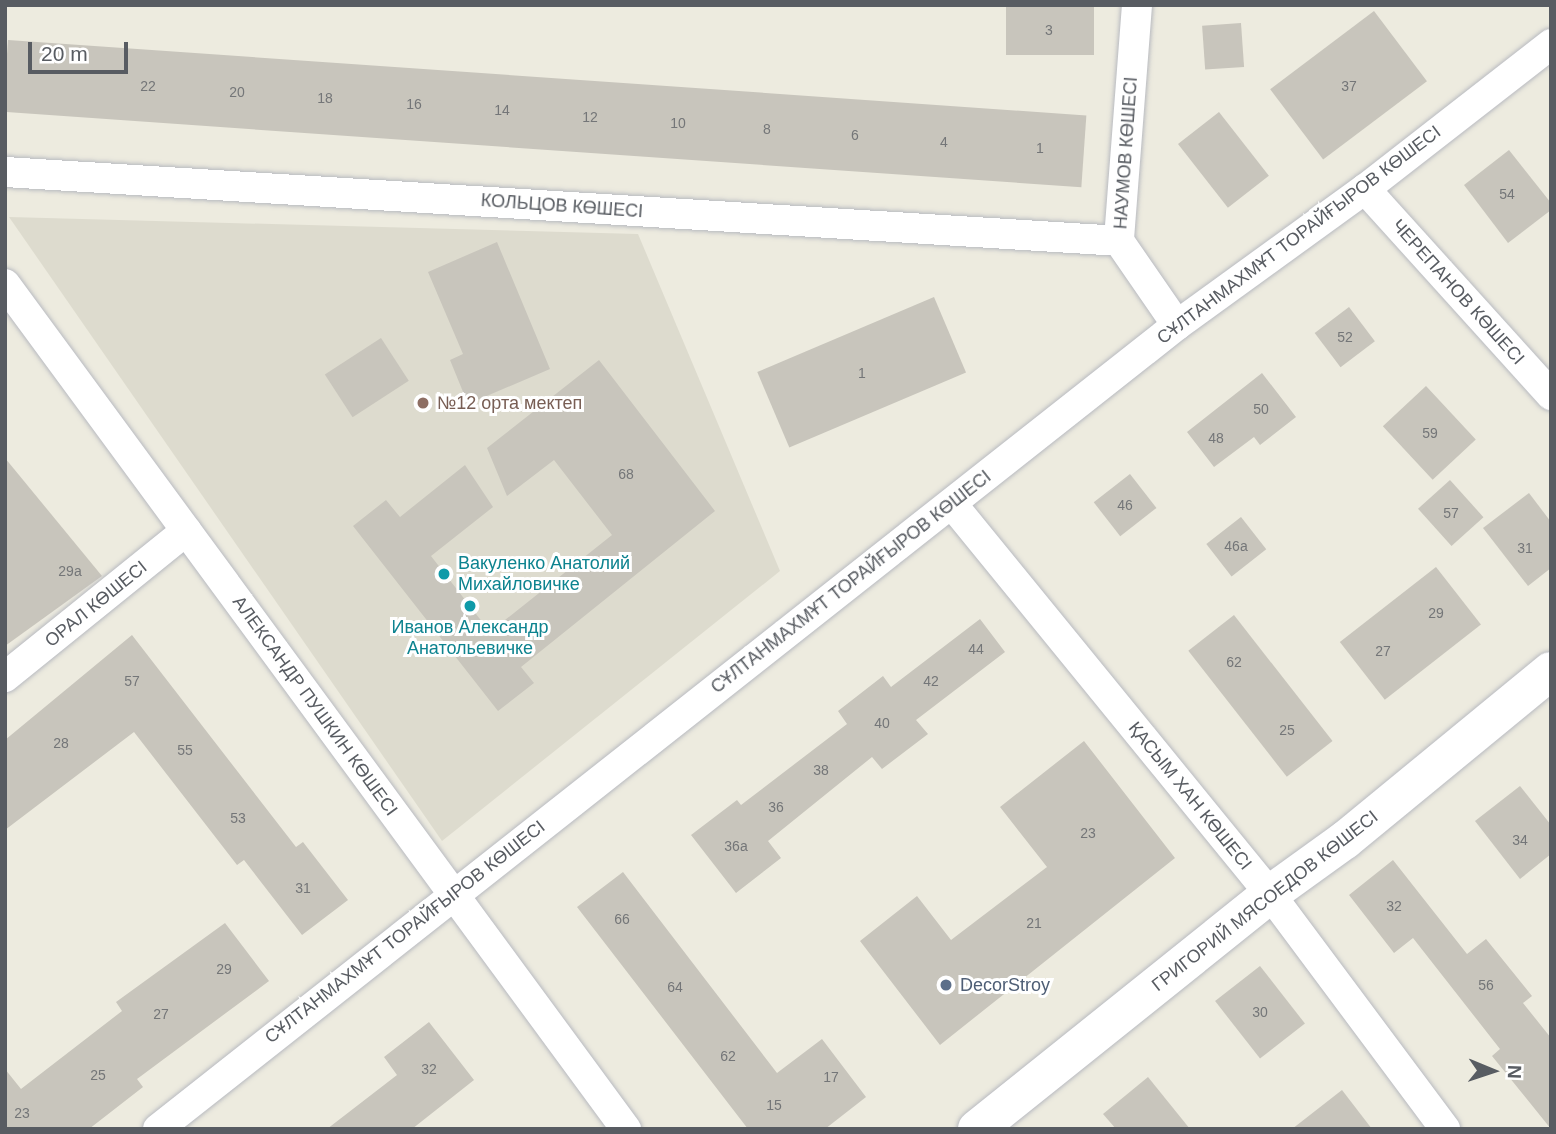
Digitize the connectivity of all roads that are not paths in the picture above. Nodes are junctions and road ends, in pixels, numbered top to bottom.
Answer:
1 (1137, 5) edge
2 (1551, 44) edge
3 (5, 172) edge
4 (1365, 189) junction
5 (1119, 241) junction
6 (5, 284) edge
7 (1177, 325) junction
8 (1551, 395) edge
9 (952, 503) junction
10 (186, 531) junction
11 (1551, 671) edge
12 (5, 677) edge
13 (453, 893) junction
14 (1270, 894) junction
15 (158, 1129) edge
16 (626, 1129) edge
17 (977, 1129) edge
18 (1445, 1129) edge

1 - 5 street, НАУМОВ КӨШЕСІ
2 - 4 street, СҰЛТАНМАХМҰТ ТОРАЙҒЫРОВ КӨШЕСІ
3 - 5 street, КОЛЬЦОВ КӨШЕСІ
4 - 7 street, СҰЛТАНМАХМҰТ ТОРАЙҒЫРОВ КӨШЕСІ
4 - 8 street, ЧЕРЕПАНОВ КӨШЕСІ
5 - 7 street, НАУМОВ КӨШЕСІ
6 - 10 street, АЛЕКСАНДР ПУШКИН КӨШЕСІ
7 - 9 street, СҰЛТАНМАХМҰТ ТОРАЙҒЫРОВ КӨШЕСІ
9 - 13 street, СҰЛТАНМАХМҰТ ТОРАЙҒЫРОВ КӨШЕСІ
9 - 14 street, ҚАСЫМ ХАН КӨШЕСІ
10 - 12 street, ОРАЛ КӨШЕСІ
10 - 13 street, АЛЕКСАНДР ПУШКИН КӨШЕСІ
11 - 14 main road, ГРИГОРИЙ МЯСОЕДОВ КӨШЕСІ
13 - 15 street, СҰЛТАНМАХМҰТ ТОРАЙҒЫРОВ КӨШЕСІ
13 - 16 street, АЛЕКСАНДР ПУШКИН КӨШЕСІ
14 - 17 main road, ГРИГОРИЙ МЯСОЕДОВ КӨШЕСІ
14 - 18 street, ҚАСЫМ ХАН КӨШЕСІ

